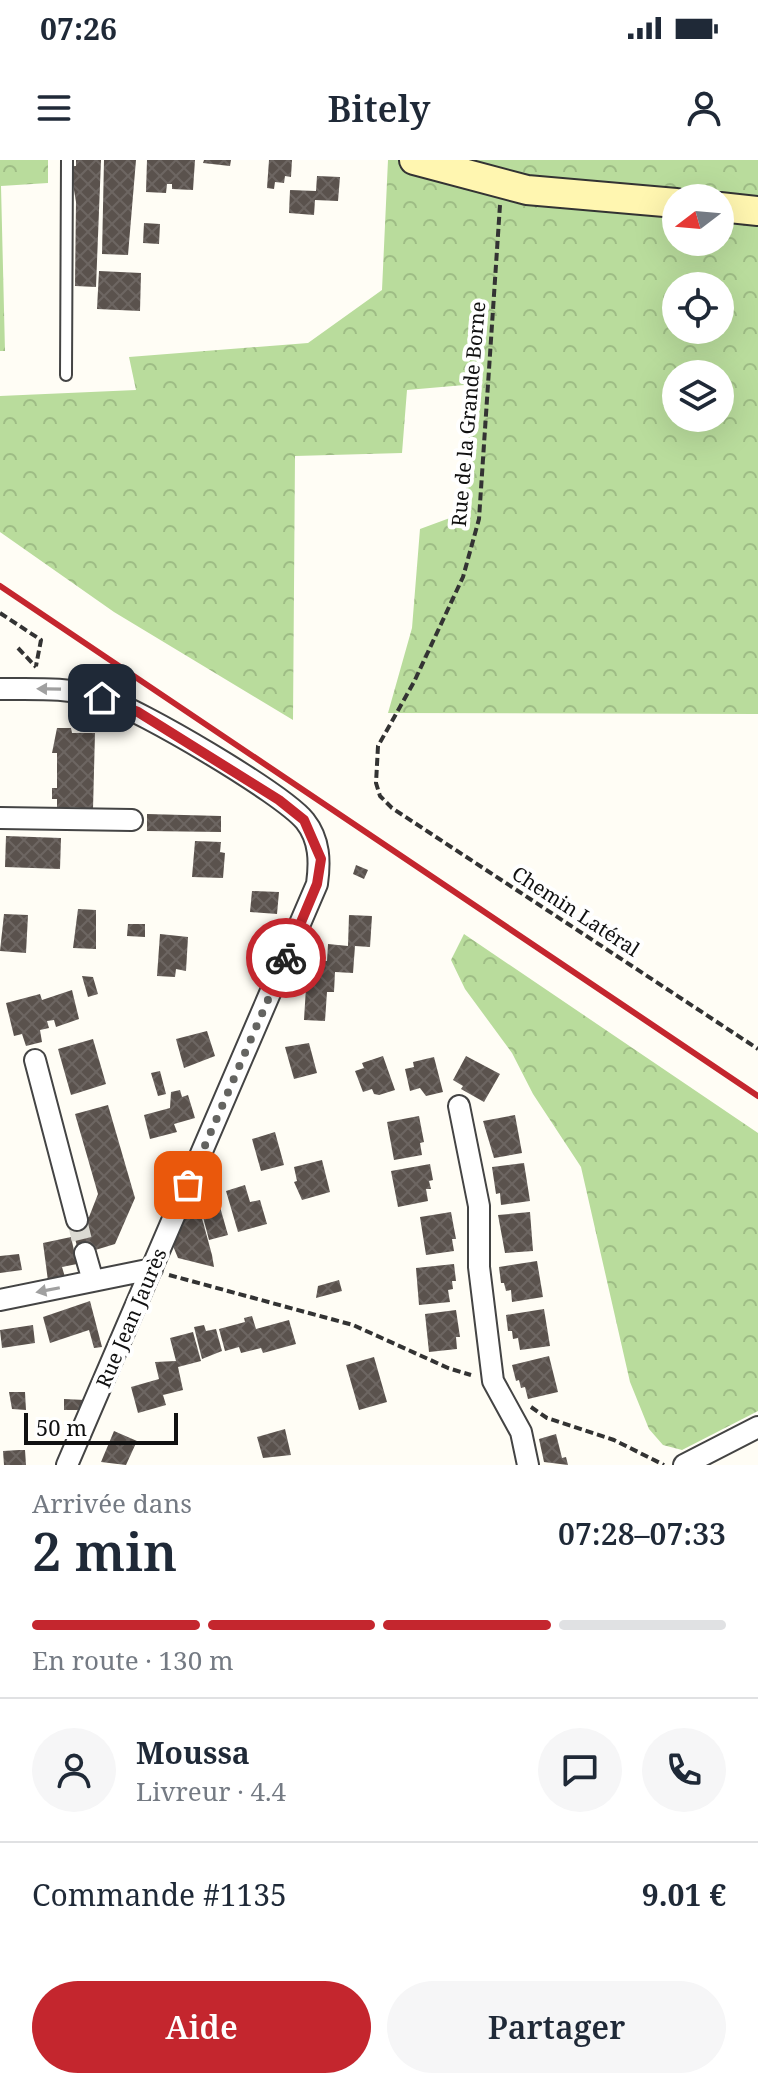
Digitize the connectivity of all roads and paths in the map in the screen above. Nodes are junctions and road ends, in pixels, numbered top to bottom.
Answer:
1 (67, 160) edge
2 (414, 160) edge
3 (662, 202) edge
4 (500, 203) dead end
5 (734, 208) edge
6 (758, 211) edge
7 (66, 375) dead end
8 (0, 613) edge
9 (36, 666) dead end
10 (0, 689) edge
11 (380, 796) joint
12 (0, 818) edge
13 (132, 820) dead end
14 (758, 1049) edge
15 (35, 1060) dead end
16 (459, 1106) dead end
17 (77, 1220) tunnel mouth
18 (85, 1253) tunnel mouth
19 (152, 1269) junction
20 (93, 1281) junction
21 (0, 1300) edge
22 (493, 1381) junction
23 (526, 1403) dead end
24 (758, 1427) edge
25 (67, 1465) edge
26 (528, 1465) edge
27 (664, 1465) edge
28 (684, 1465) edge

1 - 7 lane
2 - 3 main road
4 - 11 path, Rue de la Grande Borne
5 - 6 main road
8 - 9 path
19 -> 10 street, Rue Jean Jaurès
11 - 14 path, Chemin Latéral
12 - 13 street
15 - 17 street
16 - 22 street
18 - 20 street
19 - 20 street
19 - 22 path
19 - 25 street, Rue Jean Jaurès
20 -> 21 street
22 - 26 street
23 - 27 path
24 - 28 street

